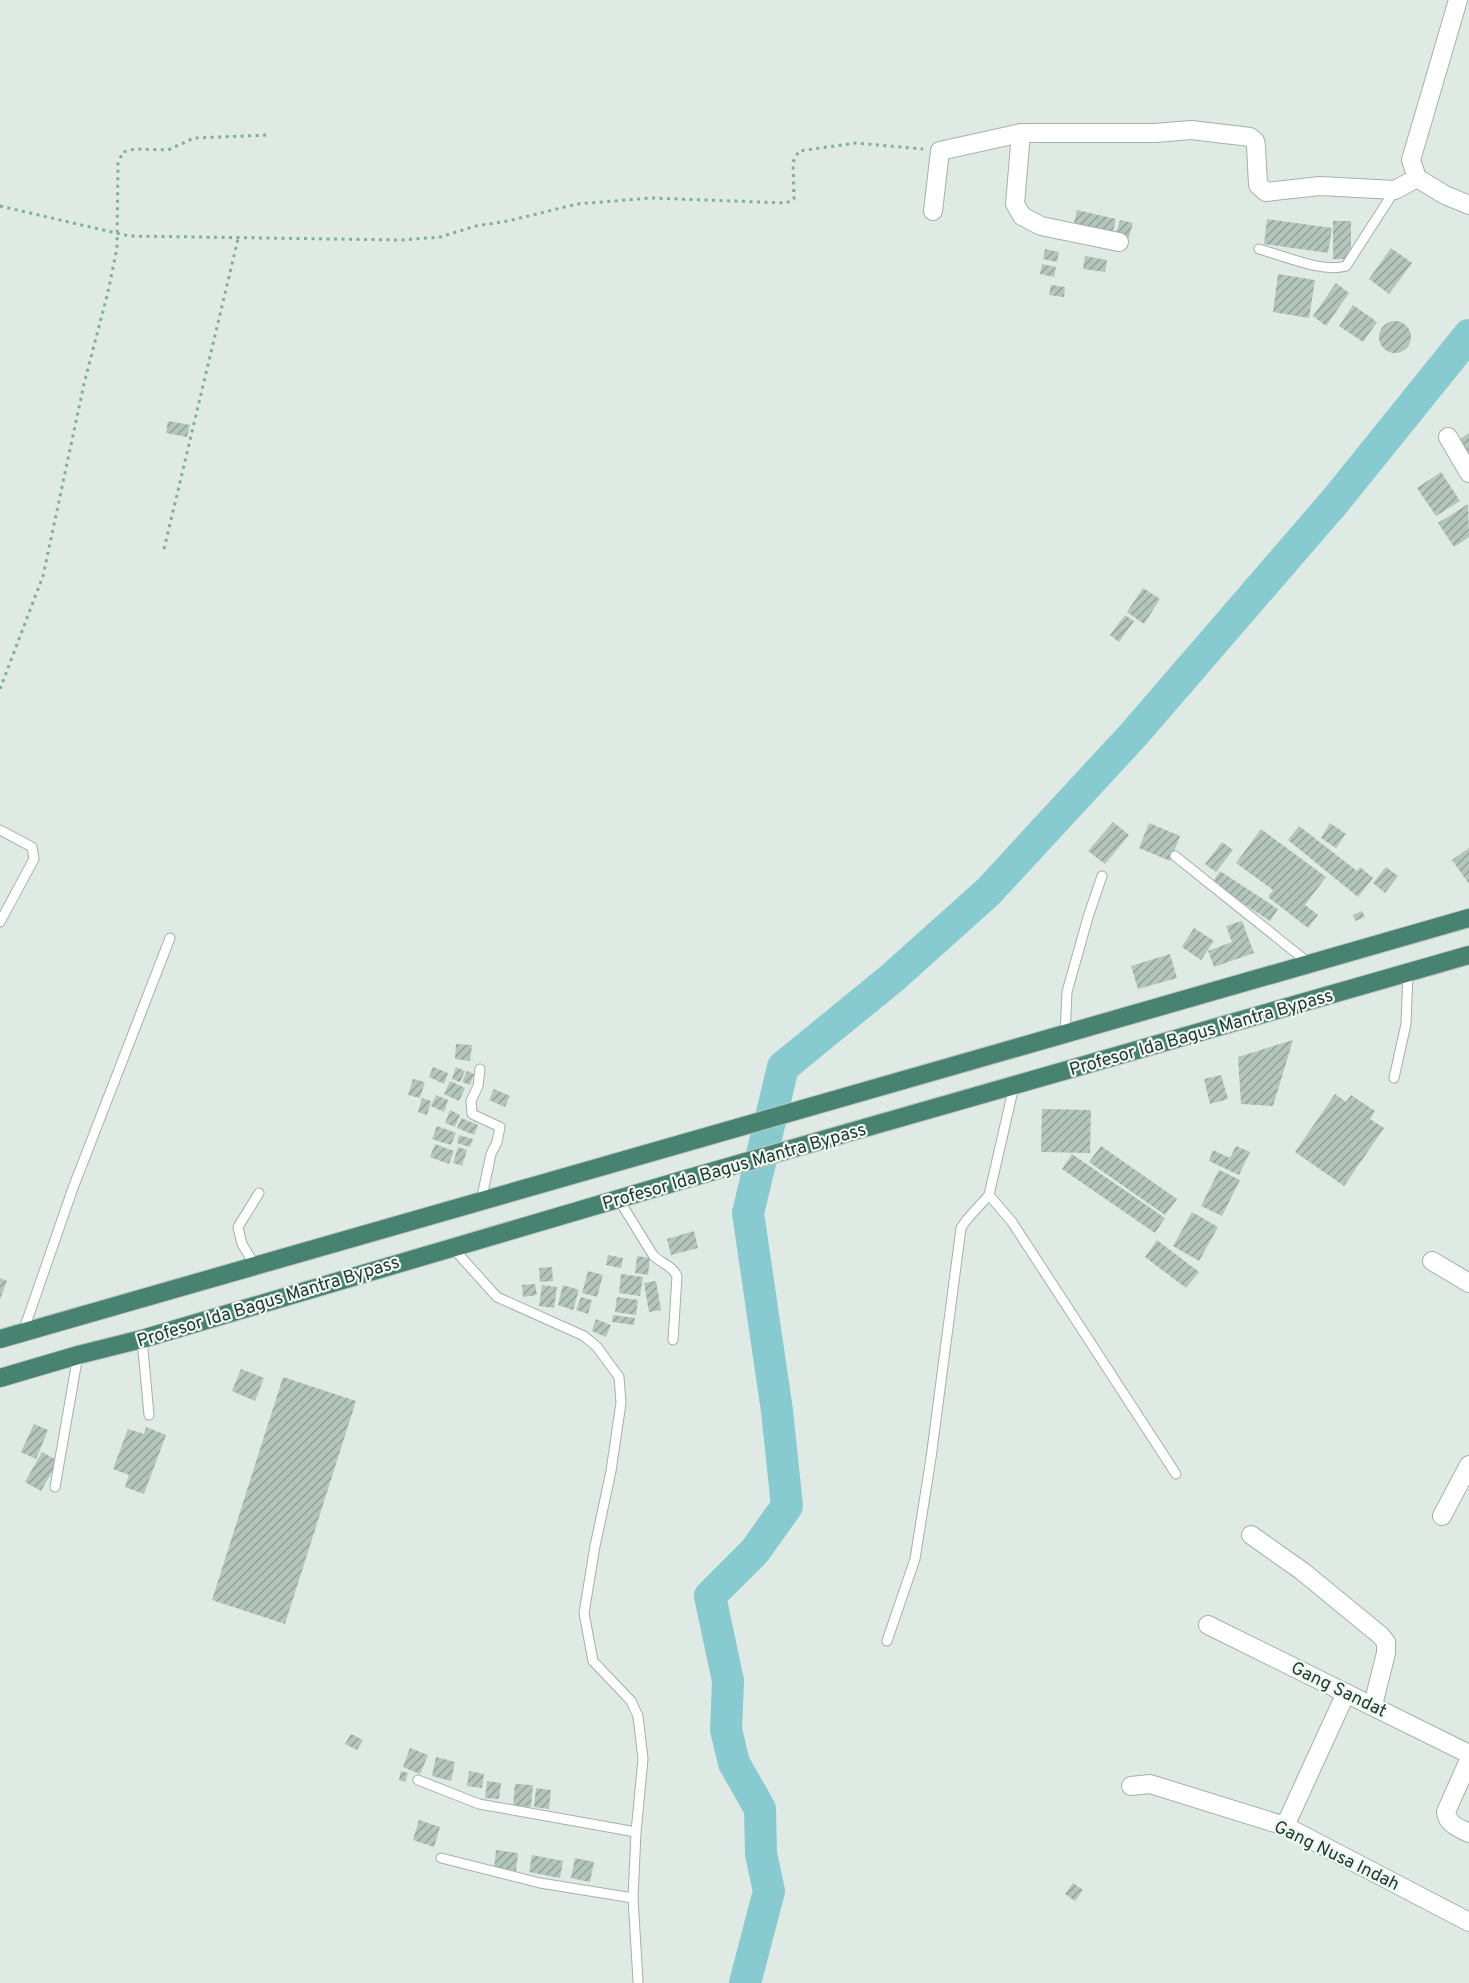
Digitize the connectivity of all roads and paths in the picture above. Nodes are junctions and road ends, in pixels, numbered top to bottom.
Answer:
1 (1458, 0) edge
2 (1021, 133) junction
3 (268, 135) dead end
4 (940, 151) junction
5 (1417, 178) junction
6 (1395, 190) junction
7 (1468, 203) edge
8 (0, 206) edge
9 (933, 212) dead end
10 (116, 233) junction
11 (238, 239) junction
12 (1119, 242) dead end
13 (1259, 249) dead end
14 (1448, 437) dead end
15 (1469, 473) edge
16 (164, 549) dead end
17 (0, 689) edge
18 (0, 830) edge
19 (1176, 856) dead end
20 (1102, 876) dead end
21 (1469, 918) edge
22 (0, 922) edge
23 (170, 938) dead end
24 (1469, 955) edge
25 (1310, 964) junction
26 (1408, 972) junction
27 (1065, 1035) junction
28 (480, 1069) dead end
29 (1394, 1078) dead end
30 (1014, 1086) junction
31 (260, 1193) dead end
32 (989, 1195) junction
33 (619, 1200) junction
34 (481, 1201) junction
35 (452, 1247) junction
36 (1432, 1261) dead end
37 (256, 1267) junction
38 (1469, 1283) edge
39 (23, 1332) junction
40 (0, 1339) edge
41 (142, 1339) junction
42 (673, 1340) dead end
43 (78, 1354) junction
44 (0, 1378) edge
45 (149, 1415) dead end
46 (1469, 1465) edge
47 (1176, 1474) dead end
48 (55, 1487) dead end
49 (1442, 1516) dead end
50 (1251, 1535) dead end
51 (1208, 1625) dead end
52 (887, 1641) dead end
53 (1346, 1693) junction
54 (1373, 1706) junction
55 (1469, 1754) edge
56 (1469, 1760) edge
57 (418, 1780) dead end
58 (1131, 1786) dead end
59 (1286, 1827) junction
60 (636, 1832) junction
61 (1469, 1833) edge
62 (441, 1858) dead end
63 (633, 1898) junction
64 (1469, 1922) edge
65 (638, 1981) dead end

1 - 5 street
2 - 4 street
2 - 6 street
2 - 12 street
3 - 10 path
4 - 9 street
4 - 11 path
5 - 6 street
5 - 7 street
6 - 13 lane
8 - 10 path
10 - 11 path
10 - 17 path
11 - 16 path
14 - 15 street
18 - 22 lane
19 - 25 lane
20 - 27 lane
21 - 25 highway, Profesor Ida Bagus Mantra Bypass
23 - 39 lane
24 - 26 highway, Profesor Ida Bagus Mantra Bypass
25 - 27 highway, Profesor Ida Bagus Mantra Bypass
26 - 29 lane
26 - 30 highway, Profesor Ida Bagus Mantra Bypass
27 - 34 highway, Profesor Ida Bagus Mantra Bypass
28 - 34 lane
30 - 32 lane
30 - 33 highway, Profesor Ida Bagus Mantra Bypass
31 - 37 lane
32 - 47 lane
32 - 52 lane
33 - 35 highway, Profesor Ida Bagus Mantra Bypass
33 - 42 lane
34 - 37 highway, Profesor Ida Bagus Mantra Bypass
35 - 41 highway, Profesor Ida Bagus Mantra Bypass
35 - 60 lane
36 - 38 street
37 - 39 highway, Profesor Ida Bagus Mantra Bypass
39 - 40 highway, Profesor Ida Bagus Mantra Bypass
41 - 43 highway, Profesor Ida Bagus Mantra Bypass
41 - 45 lane
43 - 44 highway, Profesor Ida Bagus Mantra Bypass
43 - 48 lane
46 - 49 street
50 - 54 street
51 - 53 street, Gang Sandat
53 - 54 street, Gang Sandat
53 - 59 street
54 - 55 street, Gang Sandat
56 - 61 street
57 - 60 lane
58 - 59 street, Gang Nusa Indah
59 - 64 street, Gang Nusa Indah
60 - 63 lane
62 - 63 lane
63 - 65 lane

